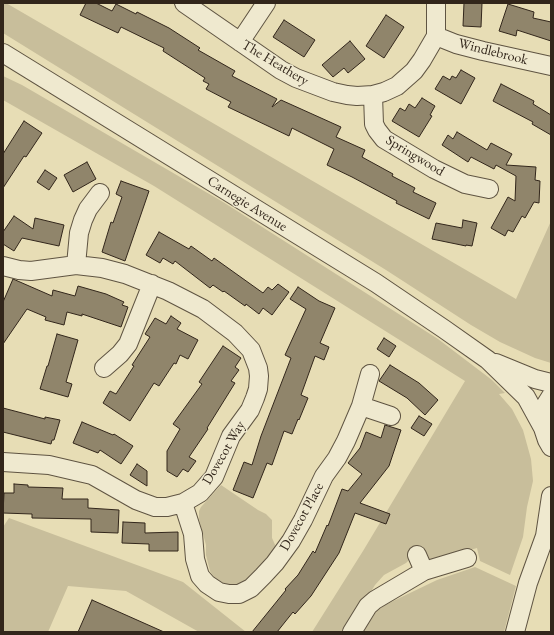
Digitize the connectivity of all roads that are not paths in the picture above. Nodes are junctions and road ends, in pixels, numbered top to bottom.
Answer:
1 (184, 3) edge
2 (266, 3) edge
3 (436, 3) edge
4 (436, 36) junction
5 (240, 42) junction
6 (3, 53) edge
7 (551, 66) edge
8 (373, 95) junction
9 (489, 189) dead end
10 (100, 193) dead end
11 (76, 265) junction
12 (3, 266) edge
13 (152, 284) junction
14 (488, 360) junction
15 (104, 368) dead end
16 (370, 374) dead end
17 (551, 383) edge
18 (551, 396) edge
19 (361, 406) junction
20 (391, 416) dead end
21 (543, 428) junction
22 (551, 447) edge
23 (3, 462) edge
24 (551, 496) edge
25 (183, 503) junction
26 (548, 530) edge
27 (466, 558) dead end
28 (352, 632) edge
29 (515, 632) edge

1 - 5 street, The Heathery
2 - 5 street
3 - 4 street
4 - 7 street, Windlebrook
4 - 8 street, The Heathery
5 - 8 street, The Heathery
6 - 14 street, Carnegie Avenue
8 - 9 street, Springwood
10 - 11 street
11 - 12 street, Dovecot Way
11 - 13 street, Dovecot Way
13 - 15 street
13 - 25 street, Dovecot Way
14 - 17 street, Carnegie Avenue
14 - 21 street, Carnegie Avenue
16 - 19 street, Dovecot Place
18 - 21 street
19 - 20 street
19 - 25 street, Dovecot Place
21 - 22 street, Carnegie Avenue
23 - 25 street, Dovecot Way
24 - 26 street
26 - 29 street
27 - 28 street

